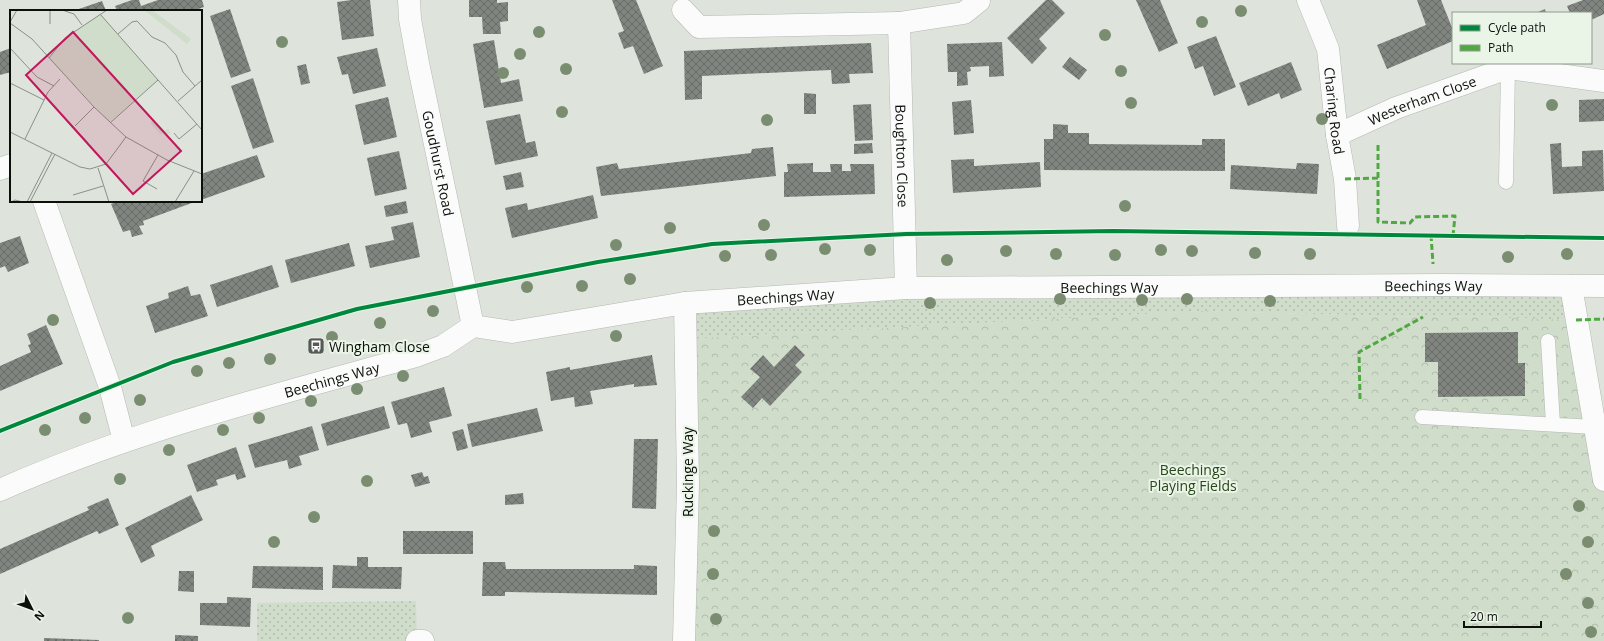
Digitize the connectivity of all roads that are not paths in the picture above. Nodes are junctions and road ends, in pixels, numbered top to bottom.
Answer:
1 (409, 0) edge
2 (1308, 0) edge
3 (979, 1) dead end
4 (683, 10) dead end
5 (899, 22) junction
6 (1508, 68) junction
7 (1563, 69) edge
8 (1604, 81) edge
9 (1336, 134) junction
10 (10, 165) edge
11 (0, 169) edge
12 (1506, 182) dead end
13 (44, 202) edge
14 (1348, 226) dead end
15 (1571, 286) junction
16 (1604, 286) edge
17 (906, 288) junction
18 (685, 303) junction
19 (473, 326) junction
20 (1548, 341) dead end
21 (1422, 417) dead end
22 (1553, 424) junction
23 (1594, 427) junction
24 (124, 441) junction
25 (1604, 480) edge
26 (0, 490) edge
27 (417, 641) edge
28 (423, 641) edge
29 (684, 641) edge

1 - 19 street, Goudhurst Road
2 - 9 street, Charing Road
3 - 5 street
4 - 5 street
5 - 17 street, Boughton Close
6 - 7 street, Westerham Close
6 - 9 street, Westerham Close
6 - 12 lane
7 - 8 street, Westerham Close
9 - 14 street, Charing Road
10 - 11 street
13 - 24 street
15 - 16 street, Beechings Way
15 - 17 street, Beechings Way
15 - 23 street
17 - 18 street, Beechings Way
18 - 19 street, Beechings Way
18 - 29 street, Ruckinge Way
19 - 24 street, Beechings Way
20 - 22 lane
21 - 22 lane
22 - 23 lane
23 - 25 street
24 - 26 street, Beechings Way
27 - 28 street

